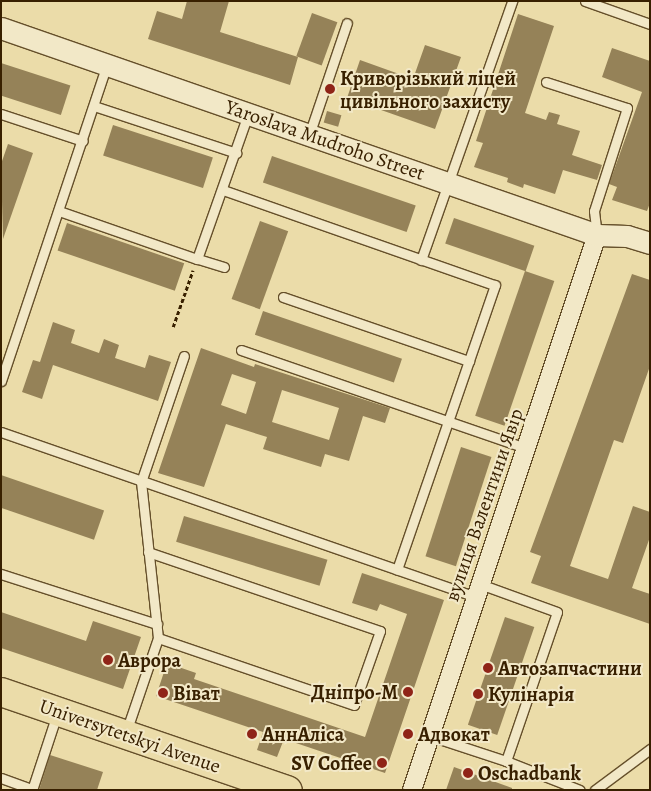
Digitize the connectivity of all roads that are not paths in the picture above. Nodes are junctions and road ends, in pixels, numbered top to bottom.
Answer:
1 (512, 1) edge
2 (585, 1) edge
3 (347, 24) dead end
4 (650, 24) edge
5 (1, 28) edge
6 (107, 65) junction
7 (546, 82) dead end
8 (94, 106) junction
9 (1, 114) edge
10 (248, 114) junction
11 (309, 135) junction
12 (83, 141) junction
13 (236, 153) junction
14 (450, 184) junction
15 (223, 190) junction
16 (59, 211) junction
17 (598, 235) junction
18 (650, 244) edge
19 (197, 259) junction
20 (421, 260) junction
21 (224, 267) dead end
22 (283, 297) dead end
23 (241, 350) dead end
24 (184, 356) dead end
25 (469, 361) junction
26 (1, 381) edge
27 (449, 421) junction
28 (1, 432) edge
29 (526, 448) junction
30 (141, 482) junction
31 (148, 552) junction
32 (397, 570) junction
33 (1, 574) edge
34 (478, 591) junction
35 (157, 624) junction
36 (158, 638) junction
37 (1, 692) edge
38 (58, 712) junction
39 (125, 734) junction
40 (430, 736) junction
41 (650, 749) edge
42 (506, 761) junction
43 (1, 778) edge
44 (32, 789) edge
45 (288, 790) edge
46 (412, 790) edge
47 (580, 790) edge
48 (595, 790) edge

1 - 14 lane
2 - 4 lane
3 - 11 lane
5 - 6 street, Yaroslava Mudroho Street
6 - 8 lane
6 - 10 street, Yaroslava Mudroho Street
7 - 17 lane
8 - 12 lane
8 - 13 lane
9 - 12 lane
10 - 11 street, Yaroslava Mudroho Street
10 - 13 lane
11 - 14 street, Yaroslava Mudroho Street
12 - 16 lane
13 - 15 lane
14 - 17 street, Yaroslava Mudroho Street
14 - 20 lane
15 - 19 lane
15 - 20 lane
16 - 19 lane
16 - 26 lane
17 - 18 street, Yaroslava Mudroho Street
17 - 29 street, вулиця Валентини Явір
19 - 21 lane
20 - 25 lane
22 - 25 lane
23 - 27 lane
24 - 30 lane
25 - 27 lane
27 - 29 lane
27 - 32 lane
28 - 30 lane
29 - 34 street, вулиця Валентини Явір
30 - 31 lane
30 - 32 lane
31 - 35 lane
31 - 36 lane
32 - 34 lane
33 - 35 lane
34 - 40 street, вулиця Валентини Явір
34 - 42 lane
35 - 36 lane
36 - 39 lane
37 - 38 main road, Universytetskyi Avenue
38 - 39 main road, Universytetskyi Avenue
38 - 44 lane
39 - 45 main road, Universytetskyi Avenue
40 - 42 lane
40 - 46 street, вулиця Валентини Явір
41 - 48 lane
42 - 47 lane
43 - 44 lane

